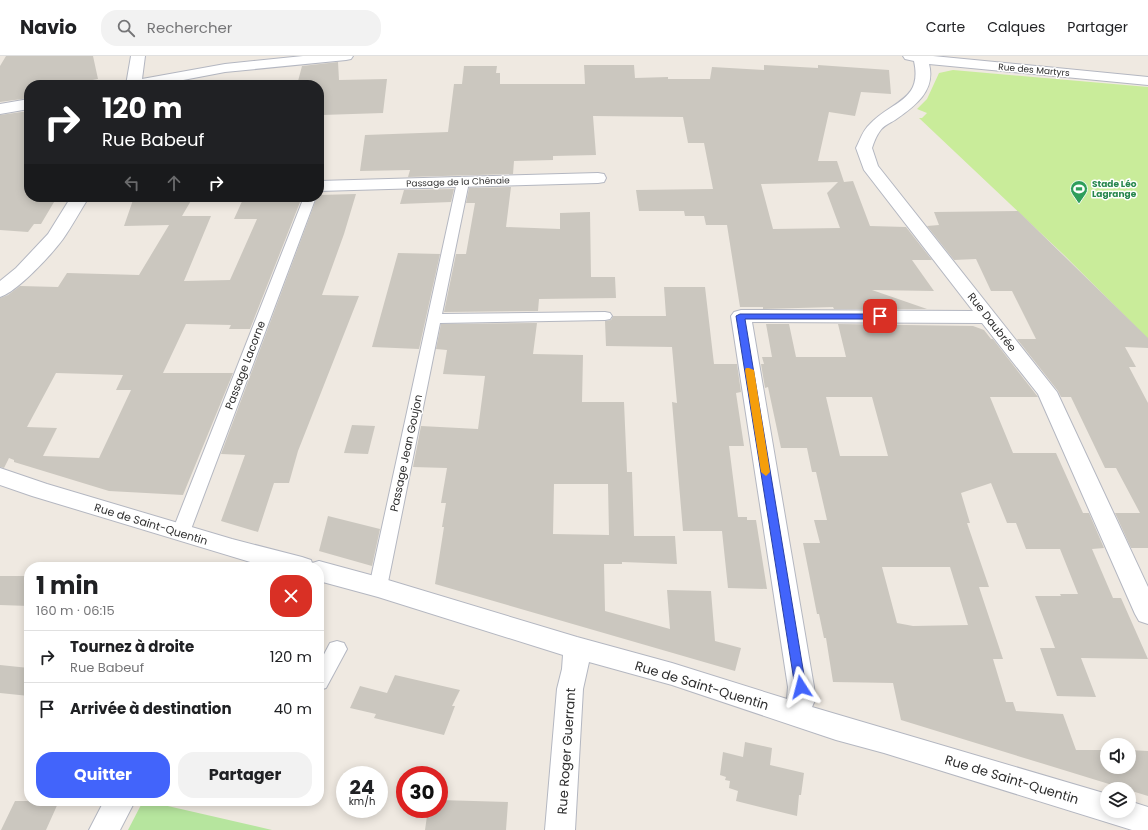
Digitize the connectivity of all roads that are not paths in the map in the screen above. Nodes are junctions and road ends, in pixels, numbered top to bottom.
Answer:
1 (138, 56) edge
2 (346, 56) edge
3 (917, 57) edge
4 (302, 58) edge
5 (135, 80) edge
6 (161, 80) edge
7 (1148, 81) edge
8 (24, 105) edge
9 (0, 109) edge
10 (598, 178) dead end
11 (463, 182) junction
12 (324, 186) edge
13 (77, 202) edge
14 (308, 202) edge
15 (0, 291) edge
16 (604, 316) dead end
17 (989, 317) junction
18 (434, 319) junction
19 (0, 476) edge
20 (181, 532) junction
21 (251, 561) edge
22 (324, 572) edge
23 (378, 587) junction
24 (1148, 614) edge
25 (577, 648) junction
26 (337, 649) dead end
27 (324, 673) edge
28 (796, 714) junction
29 (117, 806) edge
30 (1100, 806) edge
31 (1136, 817) edge
32 (1148, 821) edge
33 (104, 830) edge
34 (560, 830) edge

1 - 5 street
2 - 4 street
3 - 7 street, Rue des Martyrs
3 - 17 street, Rue Daubrée
4 - 6 street
8 - 9 street
10 - 11 street, Passage de la Chênaie
11 - 12 street, Passage de la Chênaie
11 - 18 lane, Passage Jean Goujon
13 - 15 street
14 - 20 lane, Passage Lacorne
16 - 18 lane
17 - 24 street, Rue Daubrée
17 - 28 street
18 - 23 lane, Passage Jean Goujon
19 - 20 street, Rue de Saint-Quentin
20 - 21 street, Rue de Saint-Quentin
22 - 23 street, Rue de Saint-Quentin
23 - 25 street, Rue de Saint-Quentin
25 - 28 street, Rue de Saint-Quentin
25 - 34 street, Rue Roger Guerrant
26 - 27 lane
28 - 30 street, Rue de Saint-Quentin
29 - 33 street
31 - 32 street

